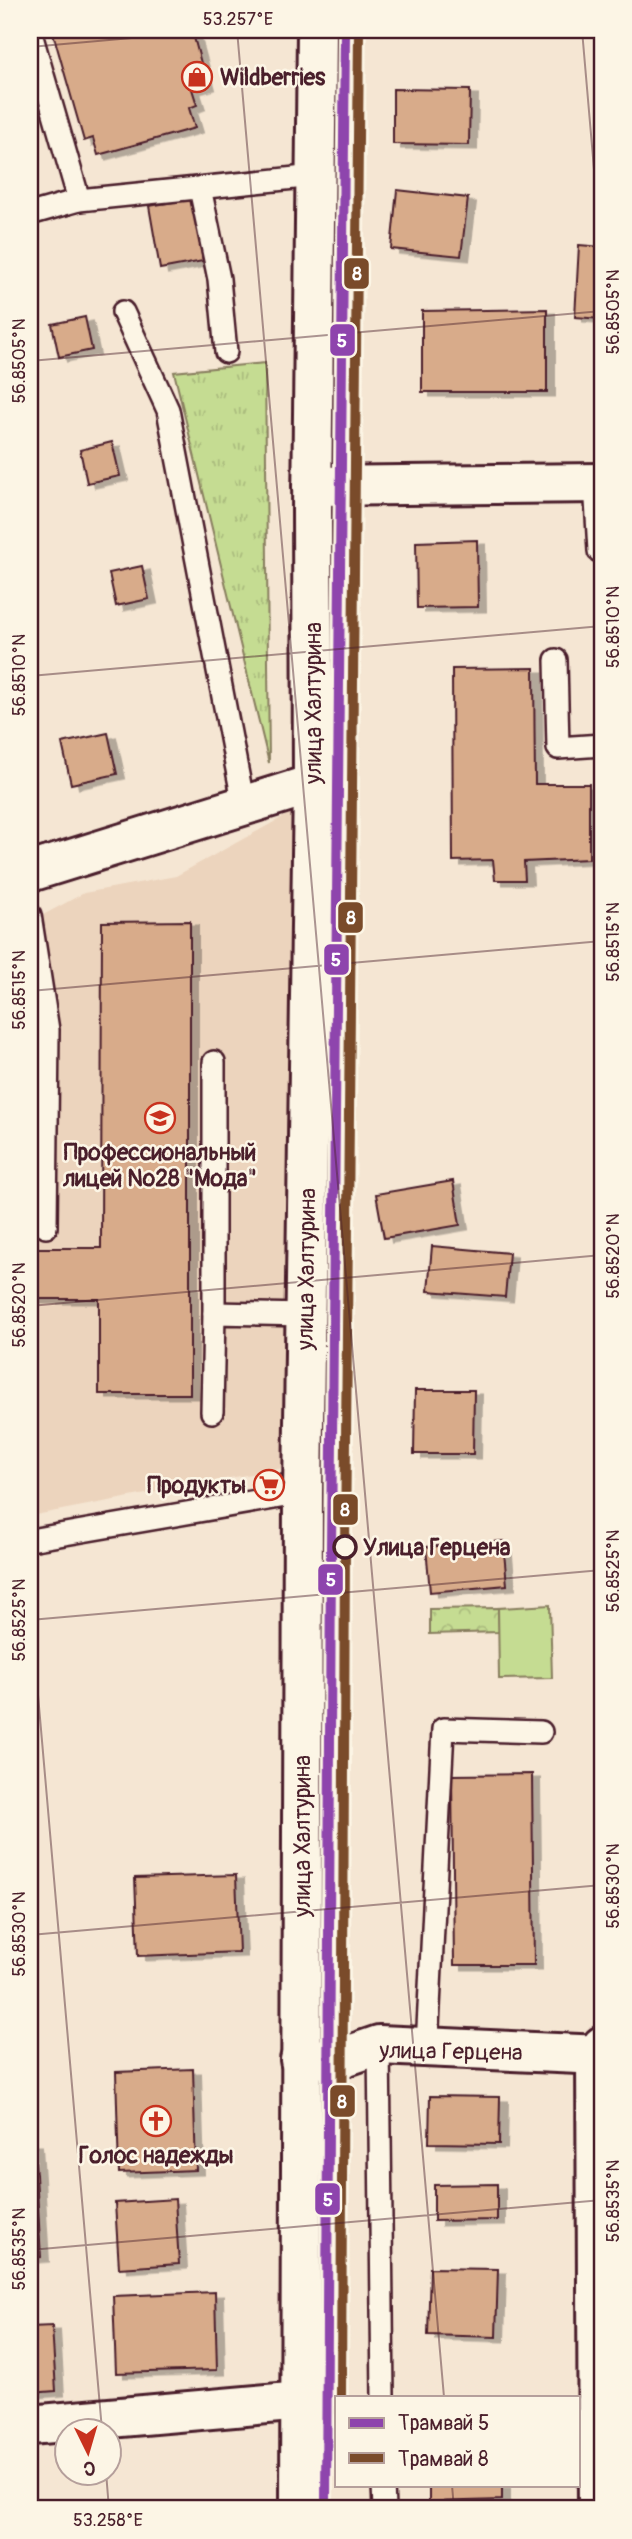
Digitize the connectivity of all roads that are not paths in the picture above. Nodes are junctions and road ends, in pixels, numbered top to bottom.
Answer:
1 (30, 30) edge
2 (317, 30) edge
3 (315, 176) junction
4 (200, 188) junction
5 (79, 200) junction
6 (30, 215) edge
7 (123, 312) dead end
8 (226, 352) dead end
9 (599, 483) edge
10 (312, 486) junction
11 (602, 552) edge
12 (556, 660) dead end
13 (602, 745) edge
14 (313, 784) junction
15 (244, 806) junction
16 (30, 872) edge
17 (30, 915) edge
18 (214, 1062) dead end
19 (46, 1227) dead end
20 (214, 1313) junction
21 (306, 1315) junction
22 (212, 1412) dead end
23 (303, 1493) junction
24 (30, 1540) edge
25 (541, 1732) dead end
26 (379, 2045) junction
27 (427, 2047) junction
28 (600, 2052) edge
29 (300, 2060) junction
30 (383, 2396) edge
31 (302, 2401) junction
32 (30, 2425) edge
33 (383, 2486) edge
34 (300, 2509) edge
35 (384, 2509) edge
36 (598, 2509) edge

1 - 5 lane
2 - 3 street, улица Халтурина
3 - 4 lane
3 - 10 street, улица Халтурина
4 - 5 lane
4 - 8 lane
5 - 6 lane
7 - 15 lane
9 - 10 street
9 - 11 lane
10 - 14 street, улица Халтурина
12 - 13 lane
14 - 15 street
14 - 21 street, улица Халтурина
15 - 16 street
17 - 19 lane
18 - 20 lane
20 - 21 lane
20 - 22 lane
21 - 23 street, улица Халтурина
23 - 24 lane
23 - 29 street, улица Халтурина
25 - 27 lane
26 - 27 street, улица Герцена
26 - 29 street, улица Герцена
26 - 30 lane
27 - 28 street, улица Герцена
28 - 36 street
29 - 31 street, улица Халтурина
31 - 32 street
31 - 34 street, улица Халтурина
33 - 35 lane

